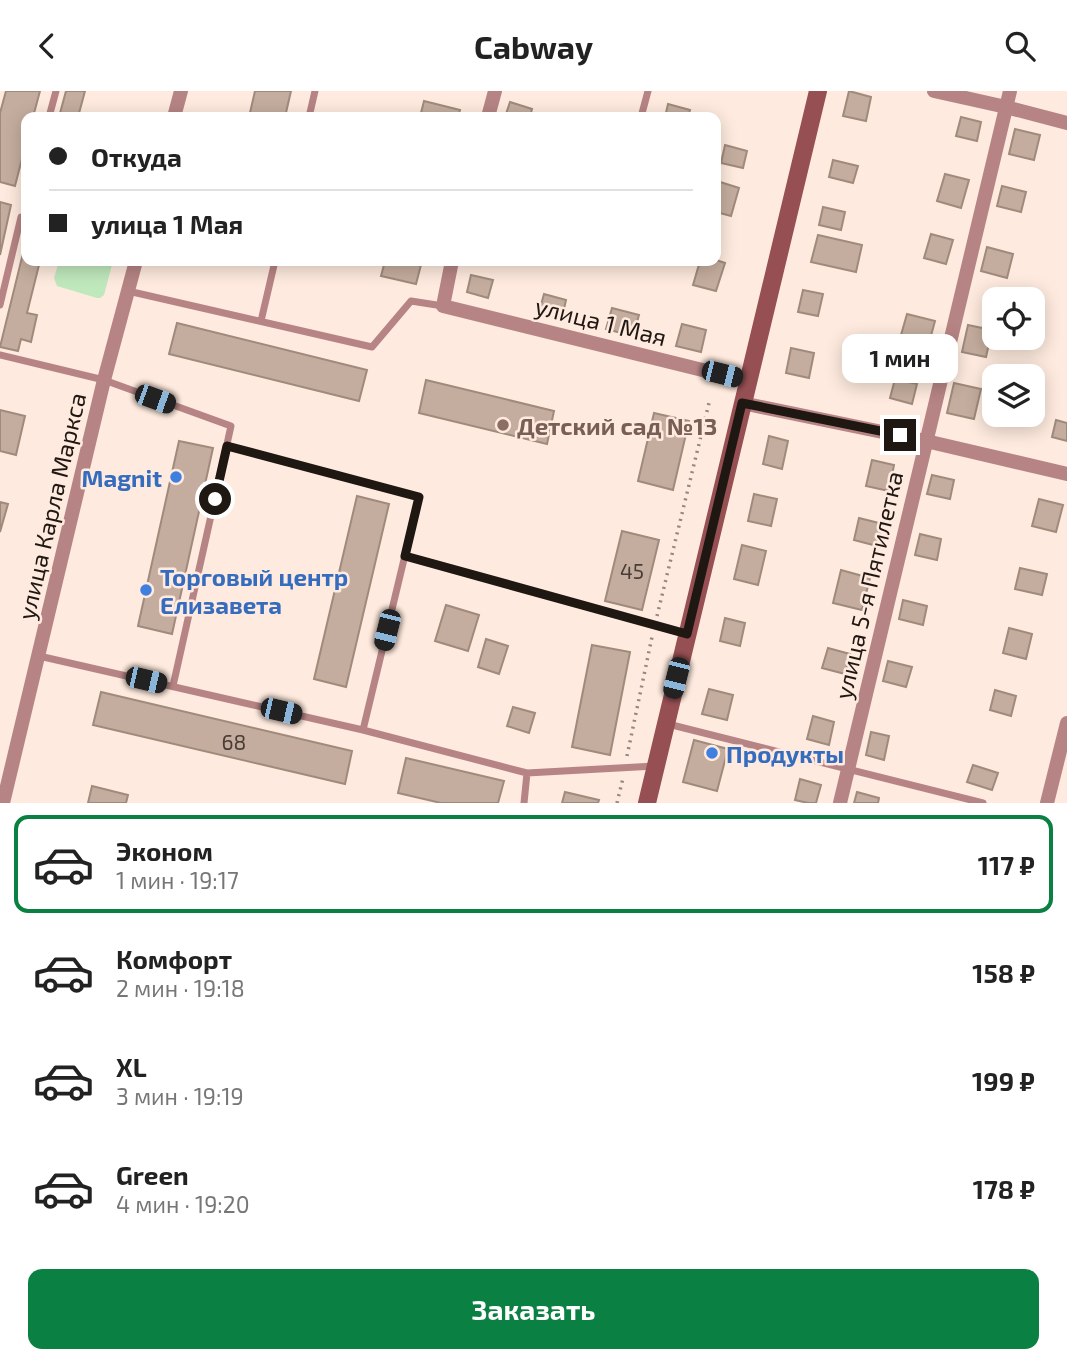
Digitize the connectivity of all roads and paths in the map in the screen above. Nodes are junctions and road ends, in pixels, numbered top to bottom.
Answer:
1 (56, 91) edge
2 (181, 91) edge
3 (315, 91) edge
4 (495, 91) edge
5 (648, 91) edge
6 (818, 91) edge
7 (934, 91) edge
8 (1010, 91) edge
9 (1006, 107) junction
10 (50, 112) edge
11 (175, 112) edge
12 (310, 112) edge
13 (489, 112) edge
14 (642, 112) edge
15 (1067, 123) edge
16 (21, 217) dead end
17 (135, 266) edge
18 (274, 266) edge
19 (451, 266) edge
20 (128, 291) junction
21 (0, 305) edge
22 (443, 306) junction
23 (261, 321) junction
24 (0, 355) edge
25 (104, 380) junction
26 (747, 381) junction
27 (709, 403) dead end
28 (742, 403) junction
29 (926, 441) junction
30 (227, 446) junction
31 (1067, 474) edge
32 (405, 556) junction
33 (655, 625) junction
34 (687, 634) junction
35 (38, 656) junction
36 (173, 686) junction
37 (665, 723) junction
38 (1067, 723) edge
39 (363, 730) junction
40 (656, 766) junction
41 (625, 767) junction
42 (848, 769) junction
43 (527, 773) junction
44 (3, 803) edge
45 (524, 803) edge
46 (617, 803) edge
47 (647, 803) edge
48 (839, 803) edge
49 (983, 803) edge
50 (1047, 803) edge

1 - 10 lane
2 - 11 street
3 - 12 lane
4 - 13 street
5 - 14 lane
6 - 26 street
7 - 9 street
8 - 9 street, улица 5-я Пятилетка
9 - 15 street
9 - 29 street, улица 5-я Пятилетка
16 - 21 lane
17 - 20 street, улица Карла Маркса
18 - 23 lane
19 - 22 street
20 - 23 lane
20 - 25 street, улица Карла Маркса
22 - 23 lane
22 - 26 street, улица 1 Мая
24 - 25 lane
25 - 30 lane
25 - 35 street, улица Карла Маркса
26 - 28 street
27 - 33 path
28 - 29 street
28 - 34 street
29 - 31 street
29 - 42 street, улица 5-я Пятилетка
30 - 32 lane
30 - 36 lane
32 - 33 lane
32 - 39 lane
33 - 34 lane
33 - 41 path
34 - 37 street
35 - 36 lane
35 - 44 street, улица Карла Маркса
36 - 39 lane
37 - 40 street
37 - 42 lane
38 - 50 street
39 - 43 lane
40 - 41 lane
40 - 47 street
41 - 43 lane
41 - 46 path
42 - 48 street, улица 5-я Пятилетка
42 - 49 lane
43 - 45 lane

